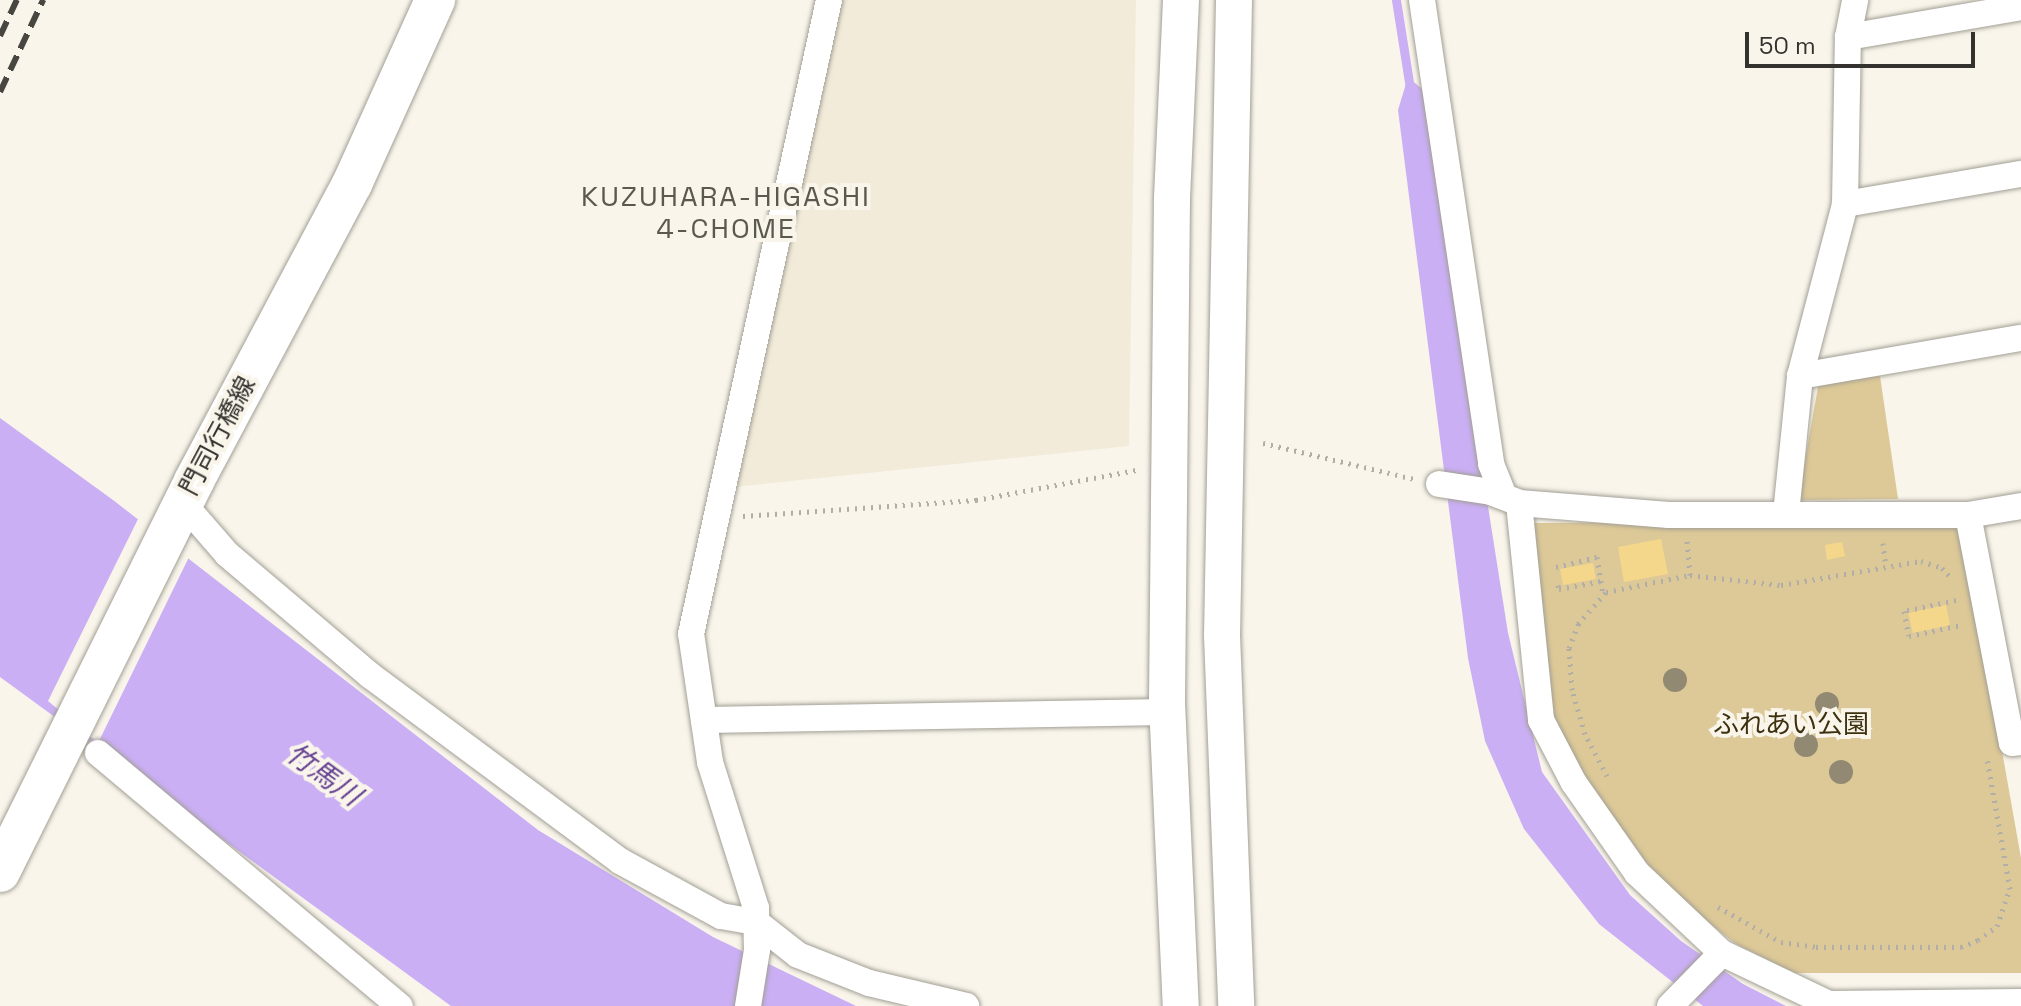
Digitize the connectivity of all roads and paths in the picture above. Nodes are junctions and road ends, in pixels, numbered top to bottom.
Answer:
1 (435, 0) edge
2 (829, 0) edge
3 (1181, 0) edge
4 (1234, 0) edge
5 (1422, 0) edge
6 (1855, 0) edge
7 (2021, 7) edge
8 (1848, 37) junction
9 (2021, 174) edge
10 (1845, 204) junction
11 (2021, 338) edge
12 (1800, 376) junction
13 (1263, 443) dead end
14 (1136, 470) dead end
15 (1439, 484) joint
16 (1504, 497) junction
17 (195, 499) junction
18 (2021, 506) edge
19 (1786, 514) junction
20 (1684, 515) junction
21 (1968, 515) junction
22 (714, 518) junction
23 (1690, 575) junction
24 (1601, 581) junction
25 (1603, 595) junction
26 (1957, 600) junction
27 (1961, 625) junction
28 (1964, 640) dead end
29 (1167, 712) junction
30 (704, 720) junction
31 (2021, 742) edge
32 (1985, 747) dead end
33 (98, 753) dead end
34 (1612, 786) dead end
35 (0, 872) edge
36 (1712, 903) dead end
37 (756, 922) junction
38 (1722, 953) junction
39 (1676, 1002) edge
40 (2021, 1002) edge
41 (400, 1006) edge
42 (748, 1006) edge
43 (966, 1006) edge
44 (1181, 1006) edge
45 (1236, 1006) edge

1 - 17 main road, 門司行橋線
2 - 22 street
3 - 29 street
4 - 45 street
5 - 16 street
6 - 8 street
7 - 8 street
8 - 10 street
9 - 10 street
10 - 12 street
11 - 12 street
12 - 19 street
13 - 15 path
14 - 22 path
15 - 16 street
16 - 20 street
16 - 38 street
17 - 35 main road, 門司行橋線
17 - 37 street
18 - 21 street
19 - 20 street
19 - 21 street
20 - 23 path
21 - 31 street
22 - 30 street
23 - 25 path
23 - 26 path
24 - 24 path
24 - 25 path
25 - 34 path
26 - 27 path
26 - 27 path
27 - 28 path
29 - 30 street
29 - 44 street
30 - 37 street
32 - 36 path
33 - 41 street
37 - 42 street
37 - 43 street
38 - 39 street
38 - 40 street

